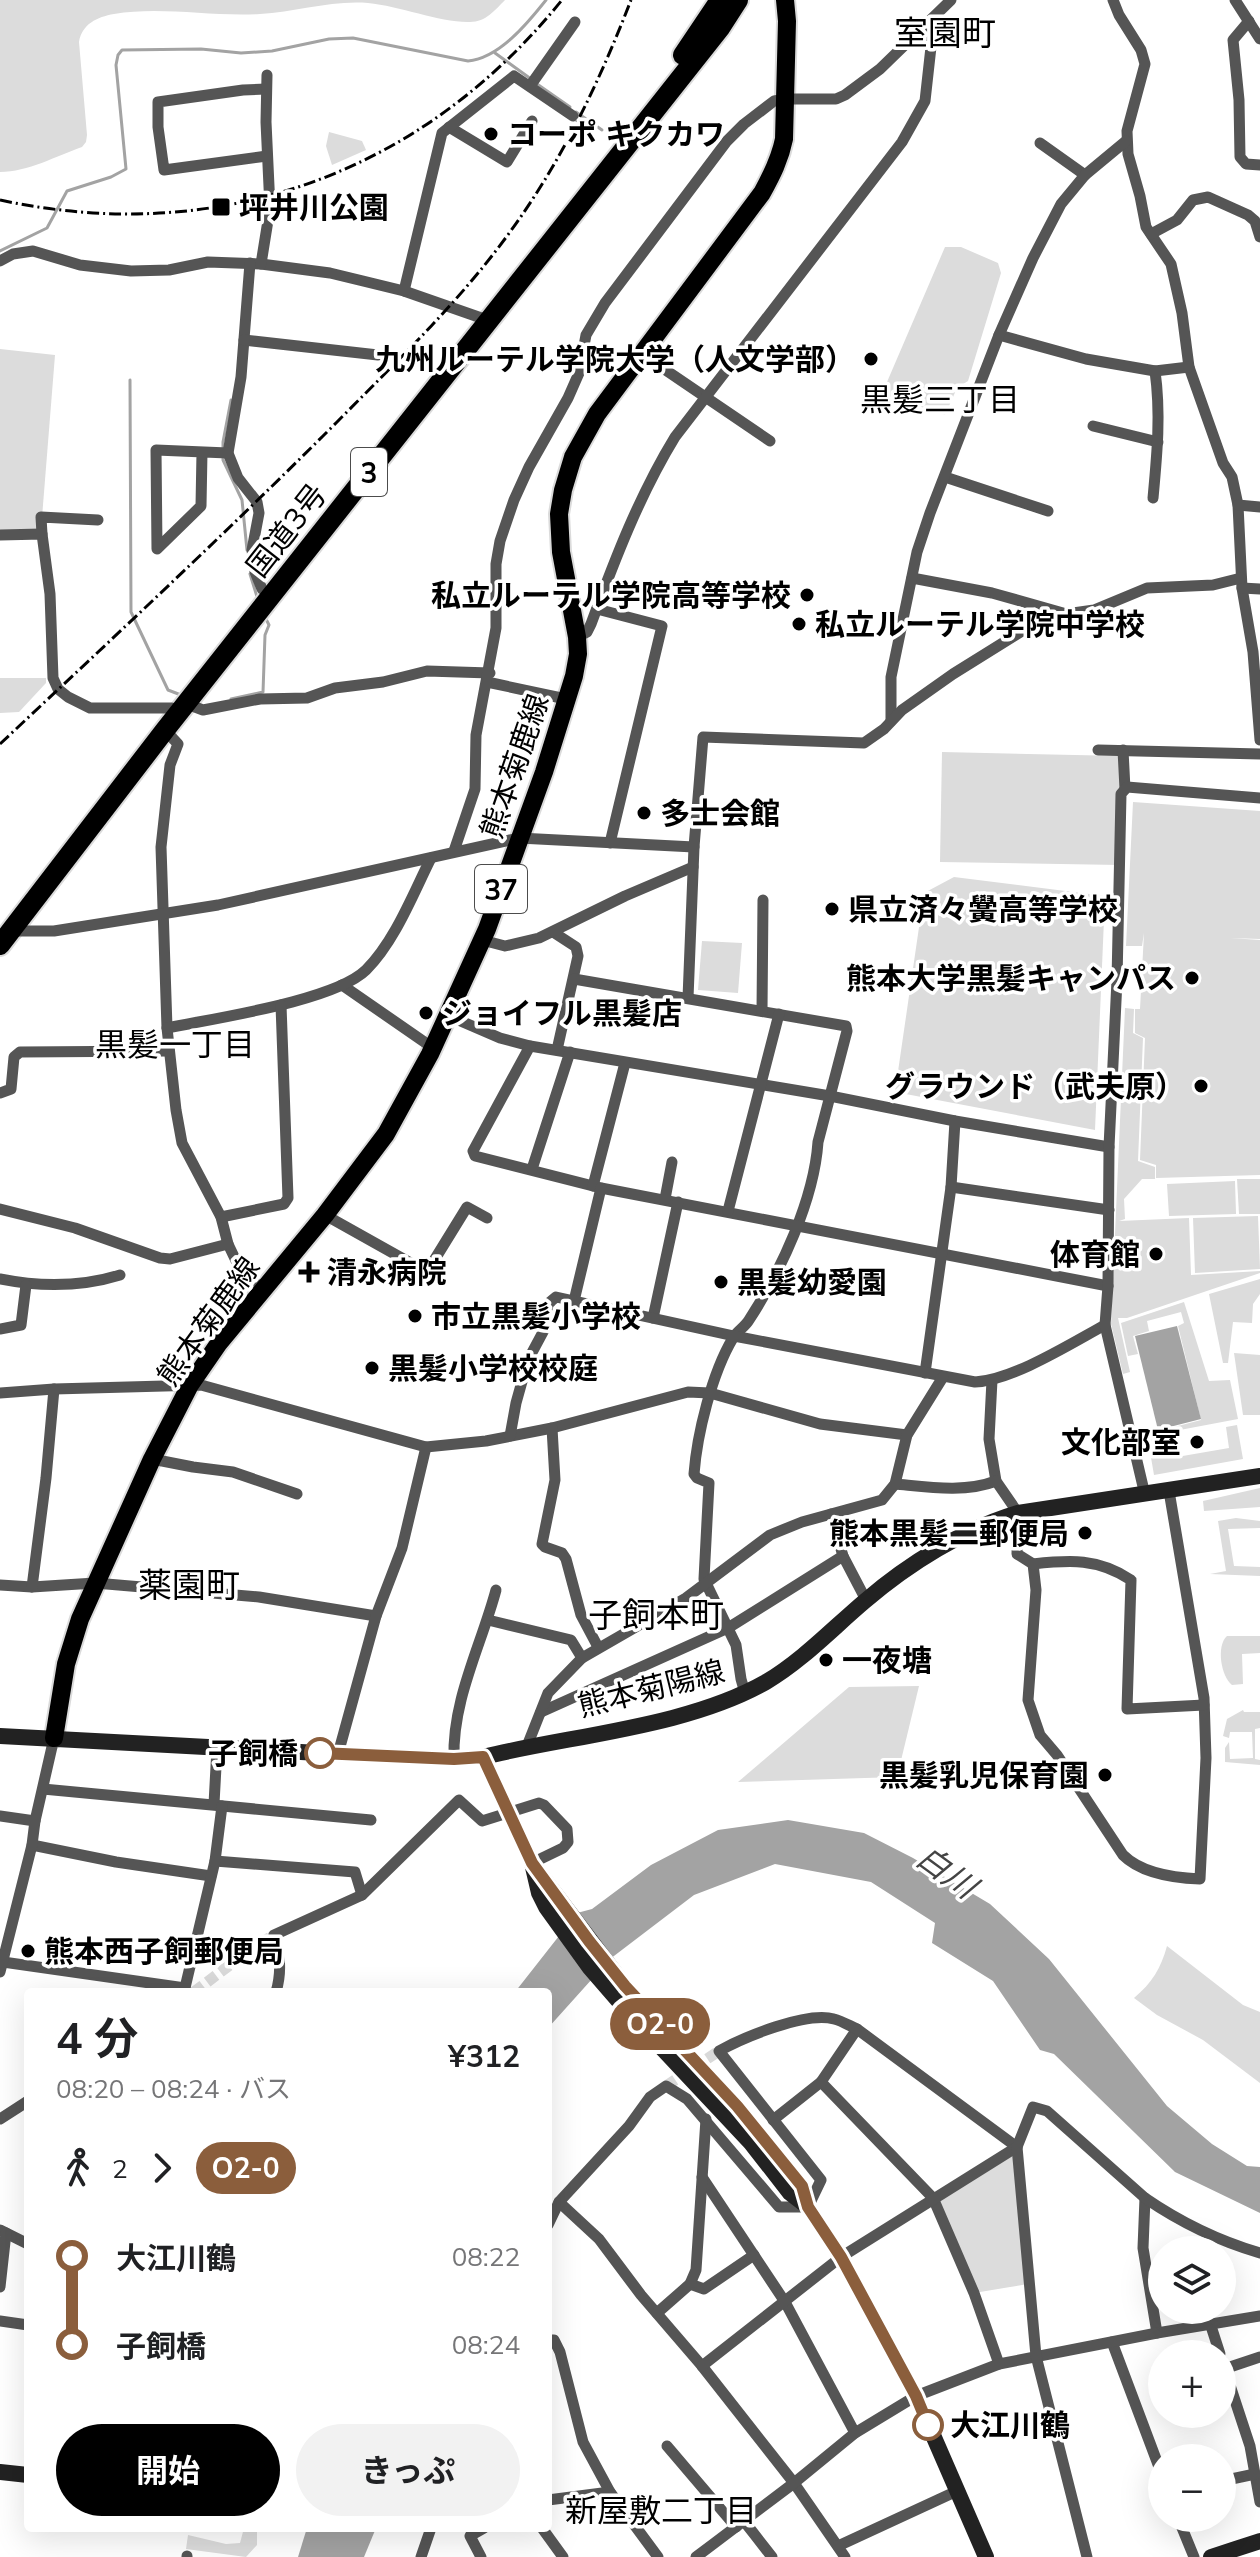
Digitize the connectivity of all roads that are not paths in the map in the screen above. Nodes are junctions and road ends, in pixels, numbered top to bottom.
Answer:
1 (720, 0) edge
2 (738, 0) edge
3 (785, 0) edge
4 (951, 0) edge
5 (1113, 0) edge
6 (1235, 0) edge
7 (1249, 21) junction
8 (575, 22) dead end
9 (925, 27) junction
10 (1260, 39) edge
11 (267, 75) dead end
12 (530, 86) junction
13 (266, 89) junction
14 (786, 99) junction
15 (573, 116) dead end
16 (532, 121) dead end
17 (449, 127) junction
18 (1126, 141) junction
19 (1040, 143) dead end
20 (267, 156) junction
21 (1260, 165) edge
22 (1085, 175) junction
23 (1151, 234) junction
24 (1260, 237) edge
25 (0, 261) edge
26 (255, 264) junction
27 (404, 291) junction
28 (483, 319) junction
29 (999, 335) junction
30 (244, 340) junction
31 (642, 354) junction
32 (378, 355) dead end
33 (1189, 367) junction
34 (1155, 371) junction
35 (704, 398) junction
36 (1093, 426) dead end
37 (770, 441) dead end
38 (1158, 442) junction
39 (202, 452) junction
40 (224, 453) junction
41 (945, 477) junction
42 (1153, 498) dead end
43 (1238, 505) junction
44 (1260, 507) edge
45 (1048, 511) dead end
46 (98, 520) dead end
47 (42, 534) junction
48 (0, 535) edge
49 (912, 578) junction
50 (1241, 583) junction
51 (262, 589) junction
52 (1260, 589) edge
53 (597, 609) junction
54 (1068, 614) junction
55 (577, 637) junction
56 (488, 677) junction
57 (566, 699) junction
58 (1259, 700) edge
59 (179, 706) junction
60 (891, 721) junction
61 (165, 730) junction
62 (1260, 740) edge
63 (1098, 750) dead end
64 (1123, 750) junction
65 (1260, 754) edge
66 (1125, 789) junction
67 (1260, 798) edge
68 (519, 838) junction
69 (610, 843) junction
70 (694, 847) junction
71 (454, 851) junction
72 (431, 858) junction
73 (693, 867) junction
74 (763, 900) dead end
75 (162, 914) junction
76 (553, 932) junction
77 (3, 934) edge
78 (482, 940) junction
79 (574, 979) junction
80 (342, 985) junction
81 (688, 998) junction
82 (281, 1005) junction
83 (762, 1011) junction
84 (779, 1014) junction
85 (449, 1016) junction
86 (167, 1028) junction
87 (530, 1046) junction
88 (433, 1048) junction
89 (557, 1050) junction
90 (169, 1051) junction
91 (570, 1052) junction
92 (625, 1063) junction
93 (760, 1085) junction
94 (0, 1093) edge
95 (830, 1096) junction
96 (955, 1121) junction
97 (1109, 1147) junction
98 (672, 1162) dead end
99 (532, 1169) junction
100 (597, 1187) junction
101 (951, 1187) junction
102 (665, 1199) junction
103 (678, 1202) junction
104 (0, 1209) edge
105 (1109, 1210) junction
106 (728, 1211) junction
107 (325, 1215) junction
108 (221, 1217) junction
109 (487, 1218) dead end
110 (797, 1226) junction
111 (228, 1244) junction
112 (940, 1254) junction
113 (120, 1275) dead end
114 (0, 1279) edge
115 (26, 1285) junction
116 (1108, 1286) junction
117 (263, 1291) junction
118 (574, 1301) junction
119 (653, 1318) junction
120 (1105, 1325) junction
121 (0, 1329) edge
122 (734, 1336) junction
123 (925, 1373) junction
124 (943, 1377) junction
125 (992, 1380) junction
126 (190, 1385) junction
127 (54, 1389) junction
128 (0, 1393) edge
129 (710, 1393) junction
130 (552, 1428) junction
131 (907, 1435) junction
132 (510, 1436) junction
133 (426, 1447) junction
134 (152, 1459) junction
135 (1260, 1476) edge
136 (996, 1481) junction
137 (895, 1484) junction
138 (1169, 1491) junction
139 (297, 1494) dead end
140 (1145, 1495) junction
141 (1018, 1513) junction
142 (831, 1514) junction
143 (843, 1556) junction
144 (1033, 1564) junction
145 (95, 1583) junction
146 (706, 1584) junction
147 (0, 1585) edge
148 (32, 1587) junction
149 (496, 1590) dead end
150 (866, 1600) junction
151 (376, 1616) junction
152 (488, 1620) junction
153 (728, 1628) junction
154 (598, 1647) junction
155 (582, 1658) junction
156 (745, 1693) junction
157 (1204, 1705) junction
158 (541, 1712) junction
159 (0, 1736) edge
160 (54, 1738) junction
161 (527, 1746) junction
162 (217, 1748) junction
163 (338, 1754) junction
164 (483, 1757) junction
165 (454, 1759) junction
166 (43, 1789) junction
167 (218, 1805) junction
168 (507, 1812) junction
169 (0, 1816) edge
170 (371, 1820) dead end
171 (35, 1821) junction
172 (32, 1845) junction
173 (215, 1861) junction
174 (532, 1863) junction
175 (211, 1876) junction
176 (362, 1895) junction
177 (1, 1967) edge
178 (169, 1988) edge
179 (185, 1988) edge
180 (277, 1988) edge
181 (857, 2029) junction
182 (821, 2082) junction
183 (24, 2107) edge
184 (0, 2119) edge
185 (706, 2119) junction
186 (773, 2120) junction
187 (1017, 2147) junction
188 (702, 2177) junction
189 (933, 2198) junction
190 (1145, 2198) junction
191 (559, 2202) junction
192 (808, 2207) junction
193 (552, 2217) edge
194 (3, 2232) edge
195 (24, 2242) edge
196 (1260, 2253) edge
197 (754, 2255) junction
198 (841, 2257) junction
199 (690, 2284) junction
200 (0, 2287) edge
201 (785, 2302) junction
202 (657, 2313) junction
203 (1260, 2316) edge
204 (1236, 2319) edge
205 (0, 2321) edge
206 (24, 2324) edge
207 (1205, 2324) edge
208 (1157, 2333) junction
209 (552, 2340) edge
210 (1112, 2342) junction
211 (1036, 2356) junction
212 (1260, 2357) edge
213 (1236, 2362) edge
214 (999, 2364) junction
215 (702, 2366) junction
216 (916, 2396) junction
217 (1236, 2398) edge
218 (855, 2433) junction
219 (1150, 2444) edge
220 (1255, 2445) edge
221 (667, 2446) dead end
222 (0, 2472) edge
223 (1255, 2474) junction
224 (24, 2475) edge
225 (1236, 2478) edge
226 (794, 2483) junction
227 (957, 2491) junction
228 (610, 2492) junction
229 (552, 2499) edge
230 (1260, 2502) edge
231 (740, 2524) junction
232 (430, 2532) edge
233 (477, 2532) edge
234 (545, 2532) edge
235 (1184, 2532) edge
236 (1260, 2541) edge
237 (838, 2546) junction
238 (475, 2555) edge
239 (421, 2557) edge
240 (563, 2557) edge
241 (658, 2557) edge
242 (696, 2557) edge
243 (772, 2557) edge
244 (845, 2557) edge
245 (986, 2557) edge
246 (1087, 2557) edge
247 (1194, 2557) edge
248 (1211, 2557) edge

1 - 28 highway, 国道3号 / 3
2 - 28 highway, 国道3号 / 3
3 - 14 main road, 熊本菊鹿線 / 37
4 - 9 street
5 - 18 street
6 - 7 street
7 - 10 street
7 - 21 street
8 - 12 street
9 - 14 street
9 - 35 street
11 - 13 street
12 - 15 street
12 - 17 street
13 - 20 street
13 - 20 street
14 - 31 main road, 熊本菊鹿線 / 37
14 - 56 street
16 - 17 street
17 - 27 street
18 - 22 street
18 - 23 street
19 - 22 street
20 - 26 street
22 - 29 street
23 - 24 street
23 - 33 street
25 - 26 street
26 - 27 street
26 - 30 street
27 - 28 street
28 - 51 highway, 国道3号 / 3
28 - 59 highway, 国道3号 / 3
29 - 34 street
29 - 41 street
30 - 32 street
30 - 40 street
31 - 35 street
31 - 55 main road, 熊本菊鹿線 / 37
33 - 34 street
33 - 43 street
34 - 38 street
35 - 37 street
35 - 53 street
36 - 38 street
38 - 42 street
39 - 39 street
39 - 40 street
40 - 51 street
41 - 45 street
41 - 49 street
43 - 44 street
43 - 50 street
46 - 47 street
47 - 48 street
47 - 59 street
49 - 54 street
49 - 60 street
50 - 52 street
50 - 54 street
50 - 58 street
51 - 59 highway, 国道3号 / 3
53 - 55 street
53 - 69 street
54 - 60 street
55 - 57 main road, 熊本菊鹿線 / 37
56 - 57 street
56 - 59 street
56 - 71 street
57 - 68 main road, 熊本菊鹿線 / 37
58 - 62 street
59 - 61 highway, 国道3号 / 3
59 - 77 highway, 国道3号 / 3
60 - 70 street
61 - 75 street
61 - 77 highway, 国道3号 / 3
63 - 64 street
64 - 65 street
64 - 66 street
66 - 67 street
66 - 97 street
68 - 69 street
68 - 71 street
68 - 78 main road, 熊本菊鹿線 / 37
69 - 70 street
70 - 73 street
71 - 72 street
72 - 75 street
72 - 80 street
73 - 76 street
73 - 81 street
74 - 83 street
75 - 77 street
75 - 86 street
76 - 78 street
76 - 79 street
78 - 85 main road, 熊本菊鹿線 / 37
79 - 81 street
79 - 89 street
80 - 82 street
80 - 88 street
81 - 83 street
82 - 86 street
82 - 108 street
83 - 84 street
84 - 93 street
84 - 95 street
85 - 87 street
85 - 88 main road, 熊本菊鹿線 / 37
86 - 90 street
87 - 89 street
87 - 99 street
88 - 107 main road, 熊本菊鹿線 / 37
89 - 91 street
90 - 94 street
90 - 108 street
91 - 92 street
91 - 99 street
92 - 93 street
92 - 100 street
93 - 95 street
93 - 106 street
95 - 96 street
95 - 110 street
96 - 97 street
96 - 101 street
97 - 105 street
98 - 102 street
99 - 100 street
100 - 102 street
100 - 118 street
101 - 105 street
101 - 112 street
102 - 103 street
103 - 106 street
103 - 119 street
104 - 111 street
105 - 116 street
106 - 110 street
107 - 109 street
107 - 117 main road, 熊本菊鹿線 / 37
108 - 111 street
110 - 112 street
110 - 122 street
111 - 117 street
112 - 116 street
112 - 123 street
113 - 115 street
114 - 115 street
115 - 121 street
116 - 120 street
117 - 126 main road, 熊本菊鹿線 / 37
118 - 119 street
118 - 132 street
119 - 122 street
120 - 125 street
120 - 140 street
122 - 123 street
122 - 129 street
123 - 124 street
124 - 125 street
124 - 131 street
125 - 136 street
126 - 127 street
126 - 133 street
126 - 134 main road, 熊本菊鹿線 / 37
127 - 128 street
127 - 148 street
129 - 130 street
129 - 131 street
129 - 146 street
130 - 132 street
130 - 154 street
131 - 137 street
132 - 133 street
133 - 151 street
134 - 139 street
134 - 145 main road, 熊本菊鹿線 / 37
135 - 138 main road, 熊本菊陽線
136 - 137 street
136 - 141 street
137 - 142 street
138 - 140 main road, 熊本菊陽線
138 - 157 street
140 - 141 main road, 熊本菊陽線
141 - 144 street
141 - 150 main road, 熊本菊陽線
142 - 143 street
142 - 146 street
143 - 150 street
143 - 153 street
144 - 157 street
144 - 157 street
145 - 148 street
145 - 151 street
145 - 160 main road, 熊本菊鹿線 / 37
146 - 153 street
146 - 154 street
147 - 148 street
149 - 152 street
150 - 156 main road, 熊本菊陽線
151 - 163 street
152 - 155 street
152 - 165 street
153 - 156 street
153 - 158 street
154 - 155 street
155 - 158 street
156 - 161 main road, 熊本菊陽線
158 - 161 street
159 - 160 main road, 熊本菊陽線
160 - 162 main road, 熊本菊陽線
160 - 166 street
161 - 164 main road, 熊本菊陽線
162 - 163 main road, 熊本菊陽線
162 - 167 street
163 - 165 main road, 熊本菊陽線
164 - 165 main road, 熊本菊陽線
164 - 168 main road
166 - 167 street
166 - 171 street
167 - 170 street
167 - 173 street
168 - 174 main road
168 - 174 street
168 - 176 street
169 - 171 street
171 - 172 street
172 - 175 street
172 - 177 street
173 - 175 street
173 - 176 street
174 - 192 main road
175 - 179 street
176 - 180 street
177 - 178 street
181 - 182 street
181 - 186 street
181 - 187 street
182 - 186 street
182 - 189 street
183 - 184 street
185 - 188 street
185 - 191 street
185 - 192 street
186 - 192 street
187 - 189 street
187 - 190 street
187 - 211 street
188 - 197 street
188 - 199 street
189 - 198 street
189 - 214 street
190 - 196 street
190 - 208 street
191 - 193 street
191 - 202 street
192 - 198 main road
194 - 195 street
194 - 200 street
197 - 199 street
197 - 201 street
198 - 201 street
198 - 216 main road
199 - 202 street
201 - 215 street
201 - 218 street
202 - 215 street
203 - 204 street
205 - 206 street
207 - 208 street
208 - 210 street
209 - 228 street
210 - 211 street
210 - 219 street
211 - 214 street
211 - 246 street
212 - 213 street
214 - 216 street
215 - 226 street
216 - 218 street
216 - 227 main road
217 - 220 street
218 - 226 street
220 - 223 street
221 - 231 street
222 - 224 main road
223 - 225 street
223 - 230 street
226 - 231 street
226 - 237 street
227 - 237 street
227 - 245 main road
228 - 229 street
228 - 241 street
231 - 242 street
231 - 243 street
232 - 239 street
233 - 238 street
234 - 240 street
235 - 247 street
236 - 248 main road
237 - 244 street

